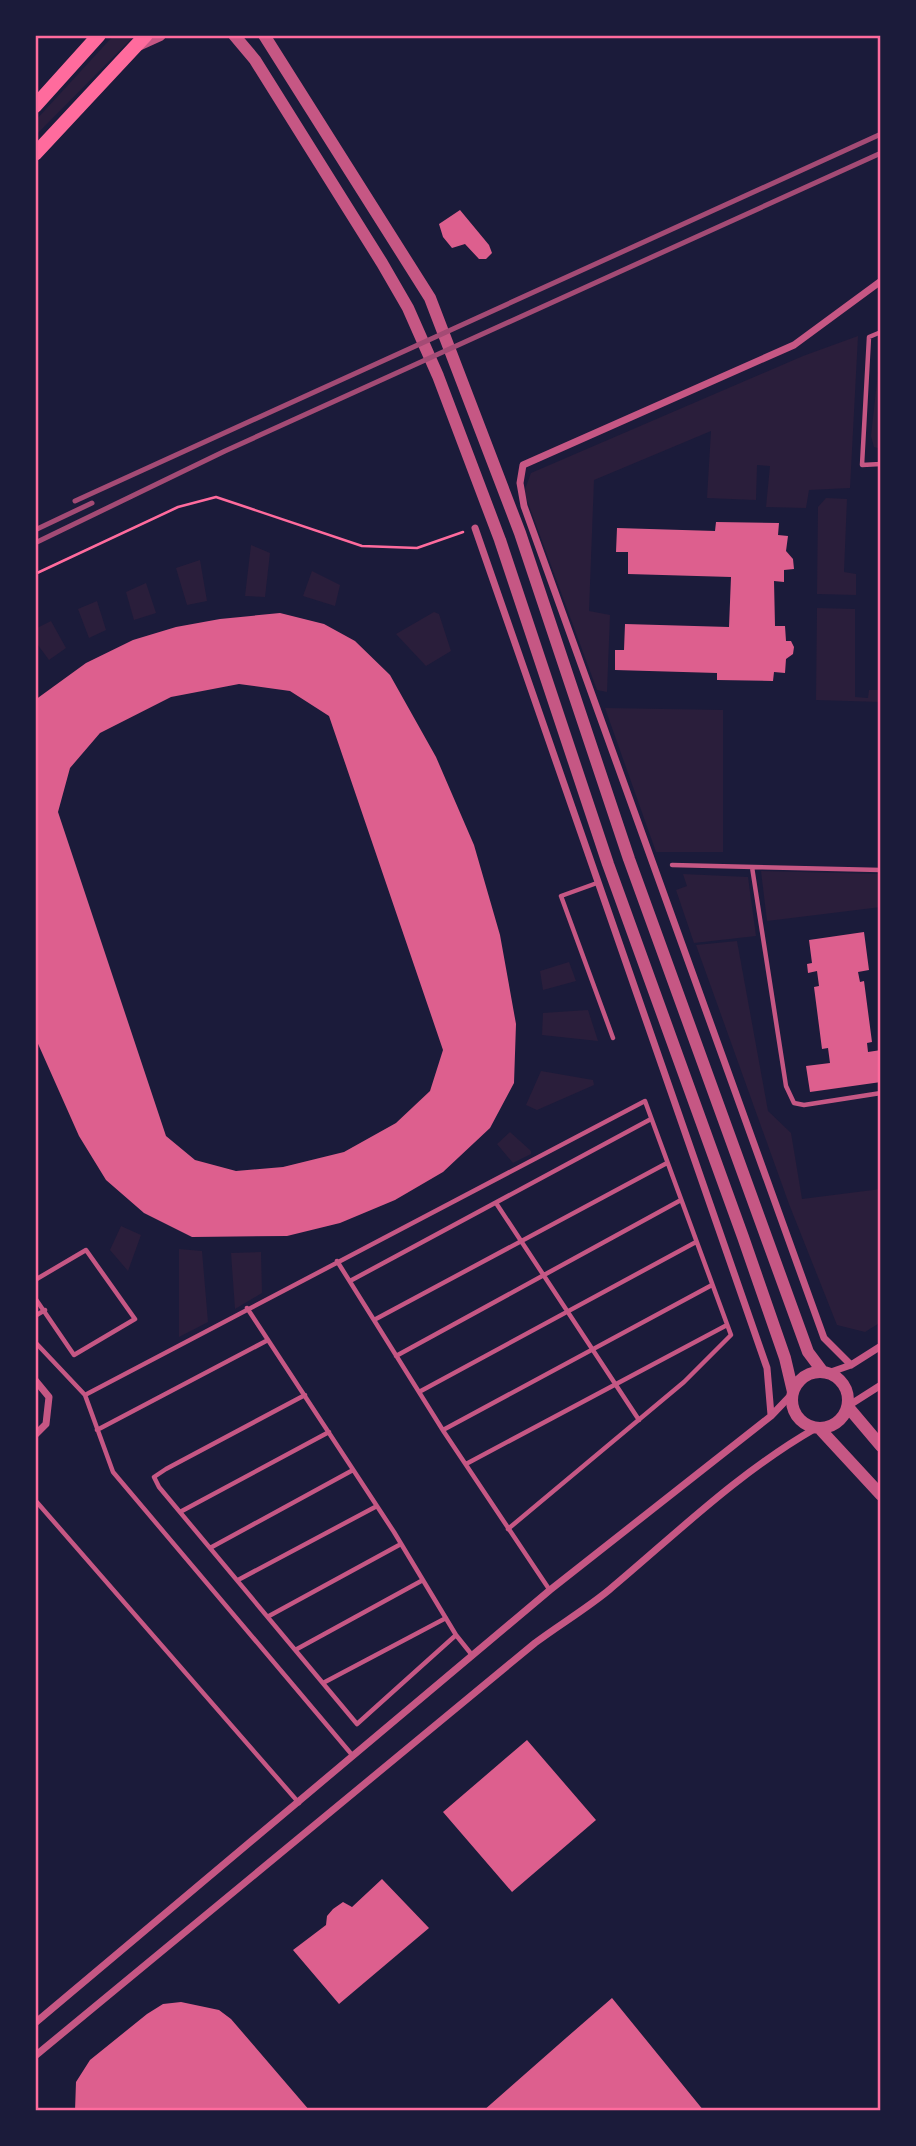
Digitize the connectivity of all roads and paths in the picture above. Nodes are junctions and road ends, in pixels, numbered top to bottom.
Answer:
1 (99, 35) edge
2 (146, 35) edge
3 (160, 35) edge
4 (223, 35) edge
5 (234, 35) edge
6 (264, 35) edge
7 (271, 35) edge
8 (135, 47) junction
9 (274, 49) junction
10 (255, 61) junction
11 (35, 106) edge
12 (35, 154) edge
13 (881, 281) edge
14 (881, 332) edge
15 (881, 464) edge
16 (475, 528) joint
17 (35, 574) edge
18 (672, 864) dead end
19 (752, 867) junction
20 (881, 870) edge
21 (597, 883) junction
22 (613, 1038) dead end
23 (881, 1093) edge
24 (652, 1119) junction
25 (667, 1163) junction
26 (681, 1200) junction
27 (496, 1203) junction
28 (519, 1240) junction
29 (696, 1242) junction
30 (337, 1261) junction
31 (543, 1276) junction
32 (35, 1280) edge
33 (350, 1281) junction
34 (712, 1285) junction
35 (35, 1298) edge
36 (247, 1308) junction
37 (45, 1310) junction
38 (567, 1313) junction
39 (35, 1316) edge
40 (374, 1320) junction
41 (727, 1325) junction
42 (268, 1340) junction
43 (35, 1342) edge
44 (881, 1346) edge
45 (591, 1350) junction
46 (396, 1356) junction
47 (851, 1365) junction
48 (826, 1373) junction
49 (35, 1380) edge
50 (614, 1385) junction
51 (881, 1385) edge
52 (419, 1392) junction
53 (793, 1393) junction
54 (85, 1395) junction
55 (305, 1395) junction
56 (848, 1407) junction
57 (771, 1416) junction
58 (639, 1420) junction
59 (818, 1429) junction
60 (97, 1430) junction
61 (443, 1430) junction
62 (329, 1432) junction
63 (35, 1435) edge
64 (881, 1446) edge
65 (466, 1464) junction
66 (354, 1470) junction
67 (881, 1495) edge
68 (35, 1500) edge
69 (377, 1506) junction
70 (180, 1512) junction
71 (508, 1529) junction
72 (401, 1544) junction
73 (210, 1548) junction
74 (238, 1580) junction
75 (423, 1580) junction
76 (550, 1590) junction
77 (269, 1616) junction
78 (446, 1618) junction
79 (456, 1635) junction
80 (297, 1649) junction
81 (473, 1655) junction
82 (323, 1683) junction
83 (354, 1757) junction
84 (299, 1803) junction
85 (35, 2024) edge
86 (35, 2056) edge

1 - 11 main road
2 - 8 main road
3 - 8 street
4 - 10 street
5 - 10 street
6 - 9 street
7 - 9 street
8 - 12 main road
9 - 48 street
10 - 53 street
13 - 47 street
14 - 15 lane
16 - 17 path
16 - 21 street
18 - 19 lane
19 - 20 lane
19 - 23 lane
21 - 22 lane
21 - 57 street
24 - 25 lane
24 - 27 lane
24 - 30 lane
25 - 26 lane
25 - 28 lane
26 - 29 lane
26 - 31 lane
27 - 28 lane
27 - 33 lane
28 - 31 lane
28 - 40 lane
29 - 34 lane
29 - 38 lane
30 - 33 lane
30 - 36 lane
31 - 38 lane
31 - 46 lane
32 - 37 lane
33 - 40 lane
34 - 41 lane
34 - 45 lane
35 - 37 lane
36 - 42 lane
36 - 54 lane
37 - 39 lane
38 - 45 lane
38 - 52 lane
40 - 46 lane
41 - 50 lane
41 - 58 lane
42 - 55 lane
42 - 60 lane
43 - 54 lane
44 - 47 street
45 - 50 lane
45 - 61 lane
46 - 52 lane
47 - 48 street
48 - 53 street
48 - 56 street
49 - 63 street
50 - 58 lane
50 - 65 lane
51 - 56 street
52 - 61 lane
53 - 57 street
53 - 59 street
54 - 60 lane
55 - 62 lane
55 - 70 lane
56 - 59 street
56 - 64 street
57 - 76 street
58 - 71 lane
59 - 67 street
59 - 86 street
60 - 83 lane
61 - 65 lane
62 - 66 lane
62 - 70 lane
65 - 71 lane
66 - 69 lane
66 - 73 lane
68 - 84 lane
69 - 72 lane
69 - 74 lane
70 - 73 lane
71 - 76 lane
72 - 75 lane
72 - 77 lane
73 - 74 lane
74 - 77 lane
75 - 78 lane
75 - 80 lane
76 - 81 street
77 - 80 lane
78 - 79 lane
78 - 82 lane
79 - 81 lane
79 - 82 lane
80 - 82 lane
81 - 83 street
83 - 84 street
84 - 85 street

